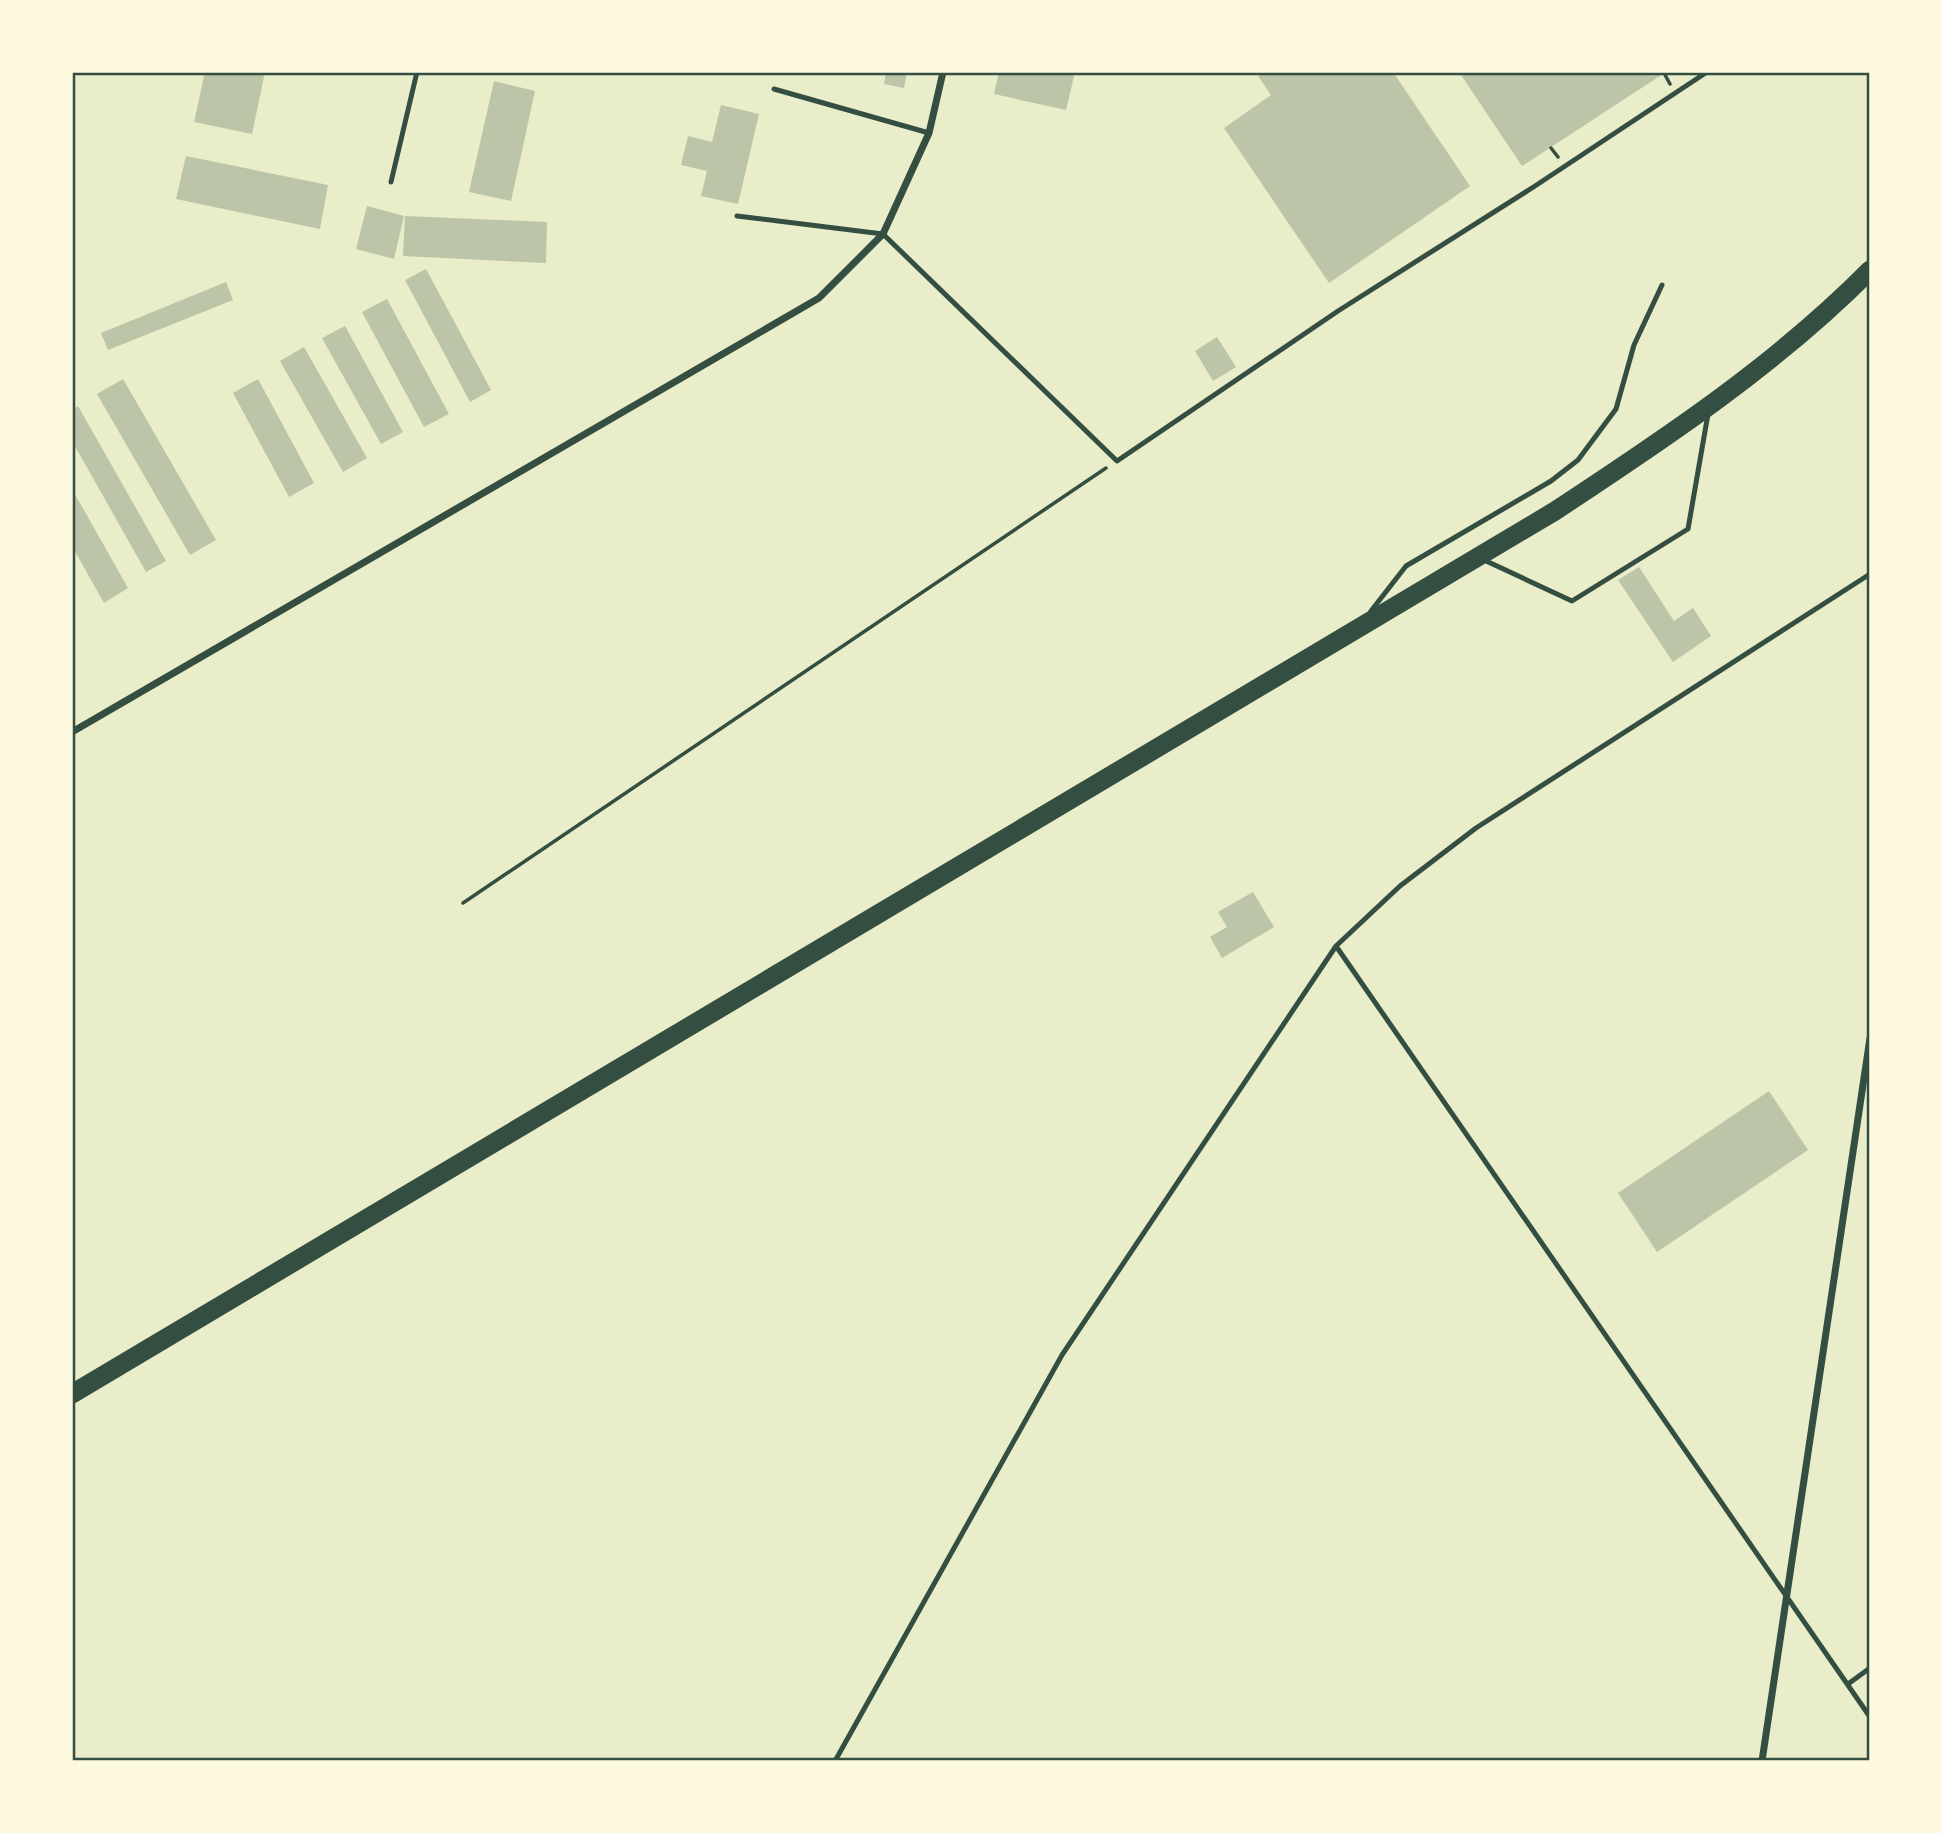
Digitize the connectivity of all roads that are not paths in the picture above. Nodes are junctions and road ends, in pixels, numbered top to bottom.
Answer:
1 (417, 72) edge
2 (943, 72) edge
3 (1707, 72) edge
4 (774, 89) dead end
5 (929, 133) junction
6 (391, 182) dead end
7 (737, 216) dead end
8 (883, 234) junction
9 (1870, 270) edge
10 (1662, 285) dead end
11 (1710, 407) junction
12 (1478, 557) junction
13 (1870, 574) edge
14 (1359, 628) junction
15 (72, 732) edge
16 (1336, 946) junction
17 (1870, 1038) edge
18 (72, 1394) edge
19 (1787, 1598) junction
20 (1870, 1668) edge
21 (1848, 1684) junction
22 (1870, 1717) edge
23 (835, 1761) edge
24 (1762, 1761) edge

1 - 6 lane
2 - 5 street
3 - 8 lane
4 - 5 lane
5 - 8 street
7 - 8 lane
8 - 15 street
9 - 11 highway
10 - 14 lane
11 - 12 highway
11 - 12 lane
12 - 14 highway
13 - 16 lane
14 - 18 highway
16 - 19 lane
16 - 23 lane
17 - 19 street
19 - 21 lane
19 - 24 street
20 - 21 lane
21 - 22 lane

